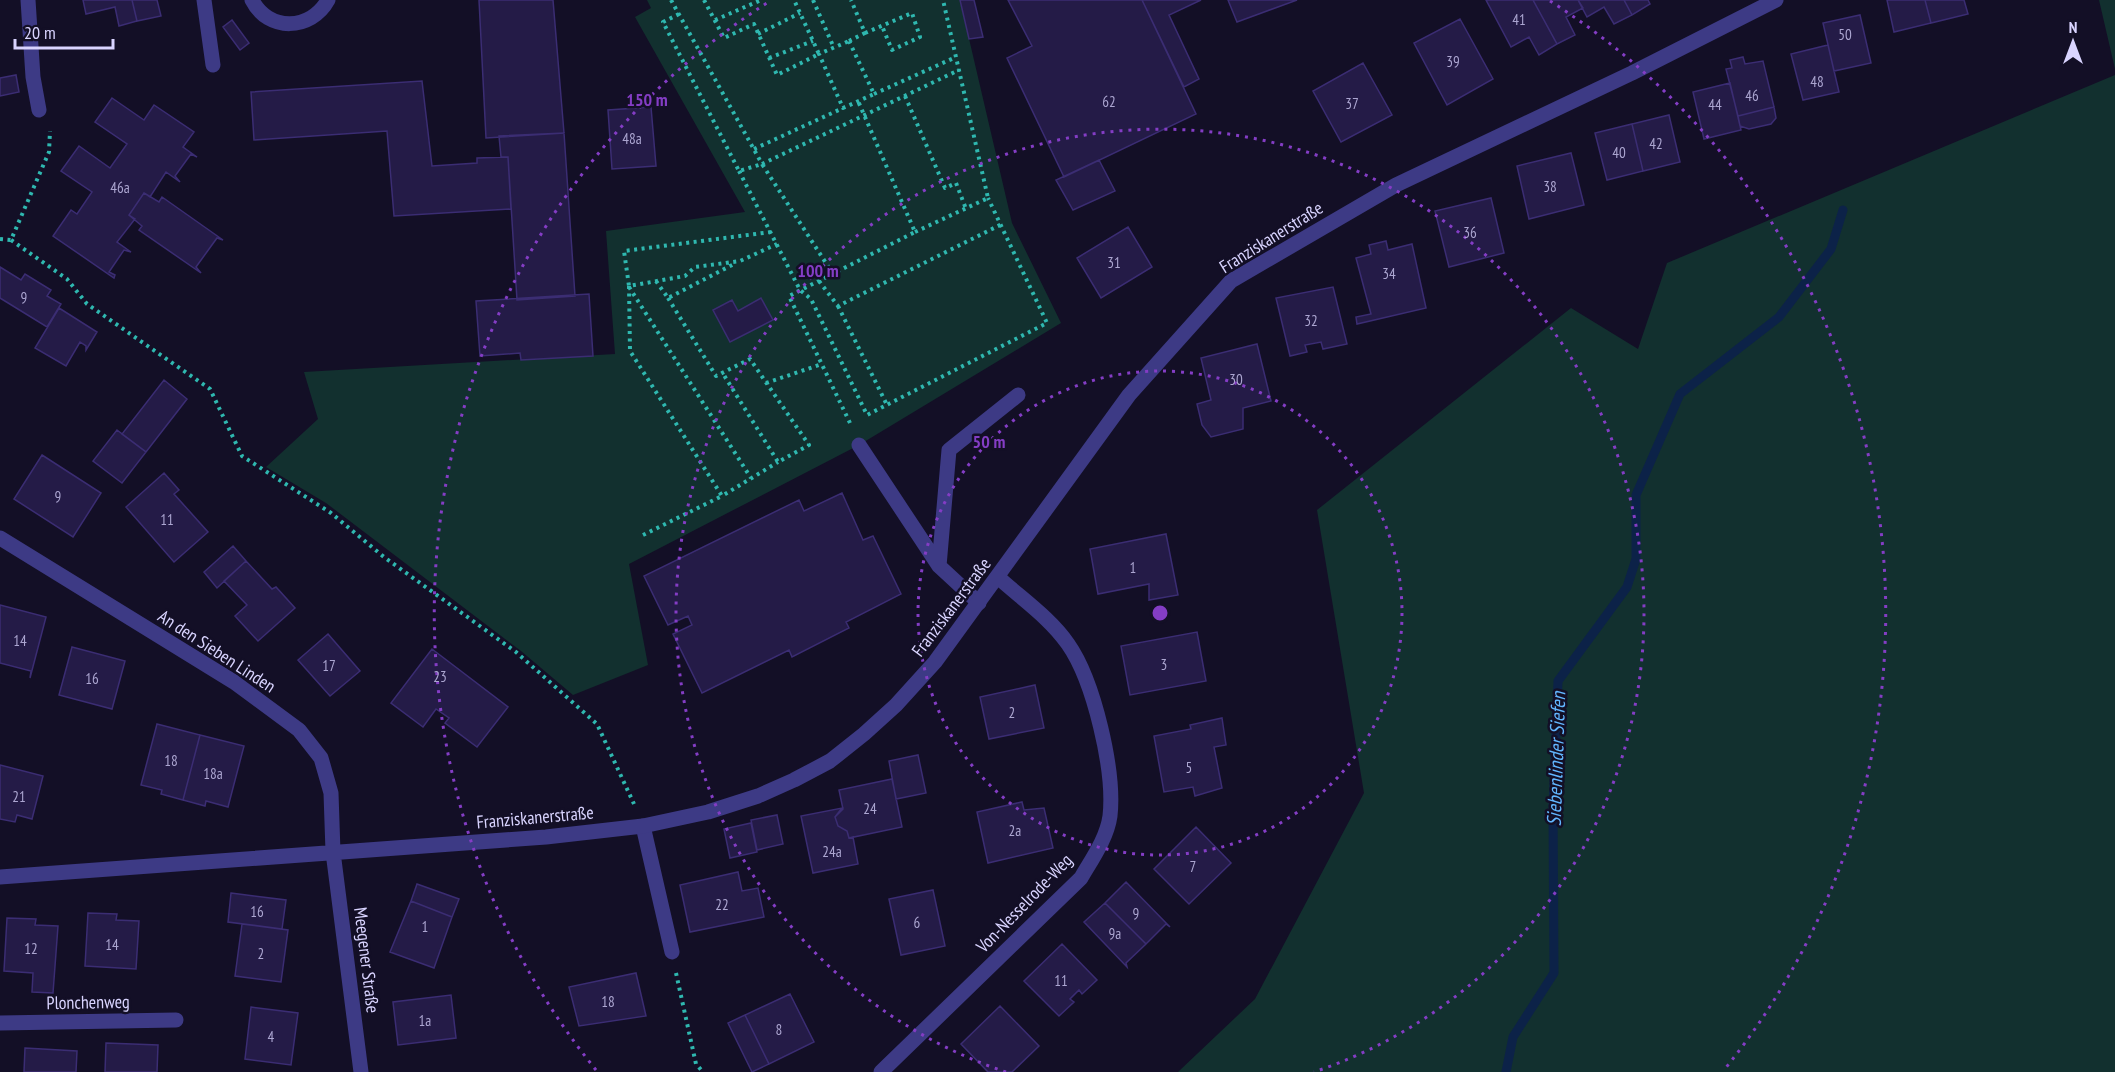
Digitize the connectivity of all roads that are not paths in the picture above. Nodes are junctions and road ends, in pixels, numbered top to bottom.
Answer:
1 (28, 0) edge
2 (204, 0) edge
3 (252, 0) edge
4 (328, 0) edge
5 (1776, 0) edge
6 (213, 65) dead end
7 (39, 110) road end
8 (1018, 395) dead end
9 (859, 446) road end
10 (0, 538) edge
11 (939, 566) junction
12 (999, 578) junction
13 (979, 603) junction
14 (643, 826) junction
15 (333, 852) junction
16 (0, 877) edge
17 (672, 952) road end
18 (176, 1020) dead end
19 (0, 1023) edge
20 (361, 1072) edge
21 (881, 1072) edge

1 - 7 street
2 - 6 street
3 - 4 street
5 - 12 street, Franziskanerstraße
8 - 11 street
9 - 11 street
10 - 15 street, An den Sieben Linden
11 - 13 street
12 - 13 street, Franziskanerstraße
12 - 21 street, Von-Nesselrode-Weg
13 - 14 street, Franziskanerstraße
14 - 15 street, Franziskanerstraße
14 - 17 street
15 - 16 street, Franziskanerstraße
15 - 20 street, Meegener Straße
18 - 19 street, Plonchenweg

